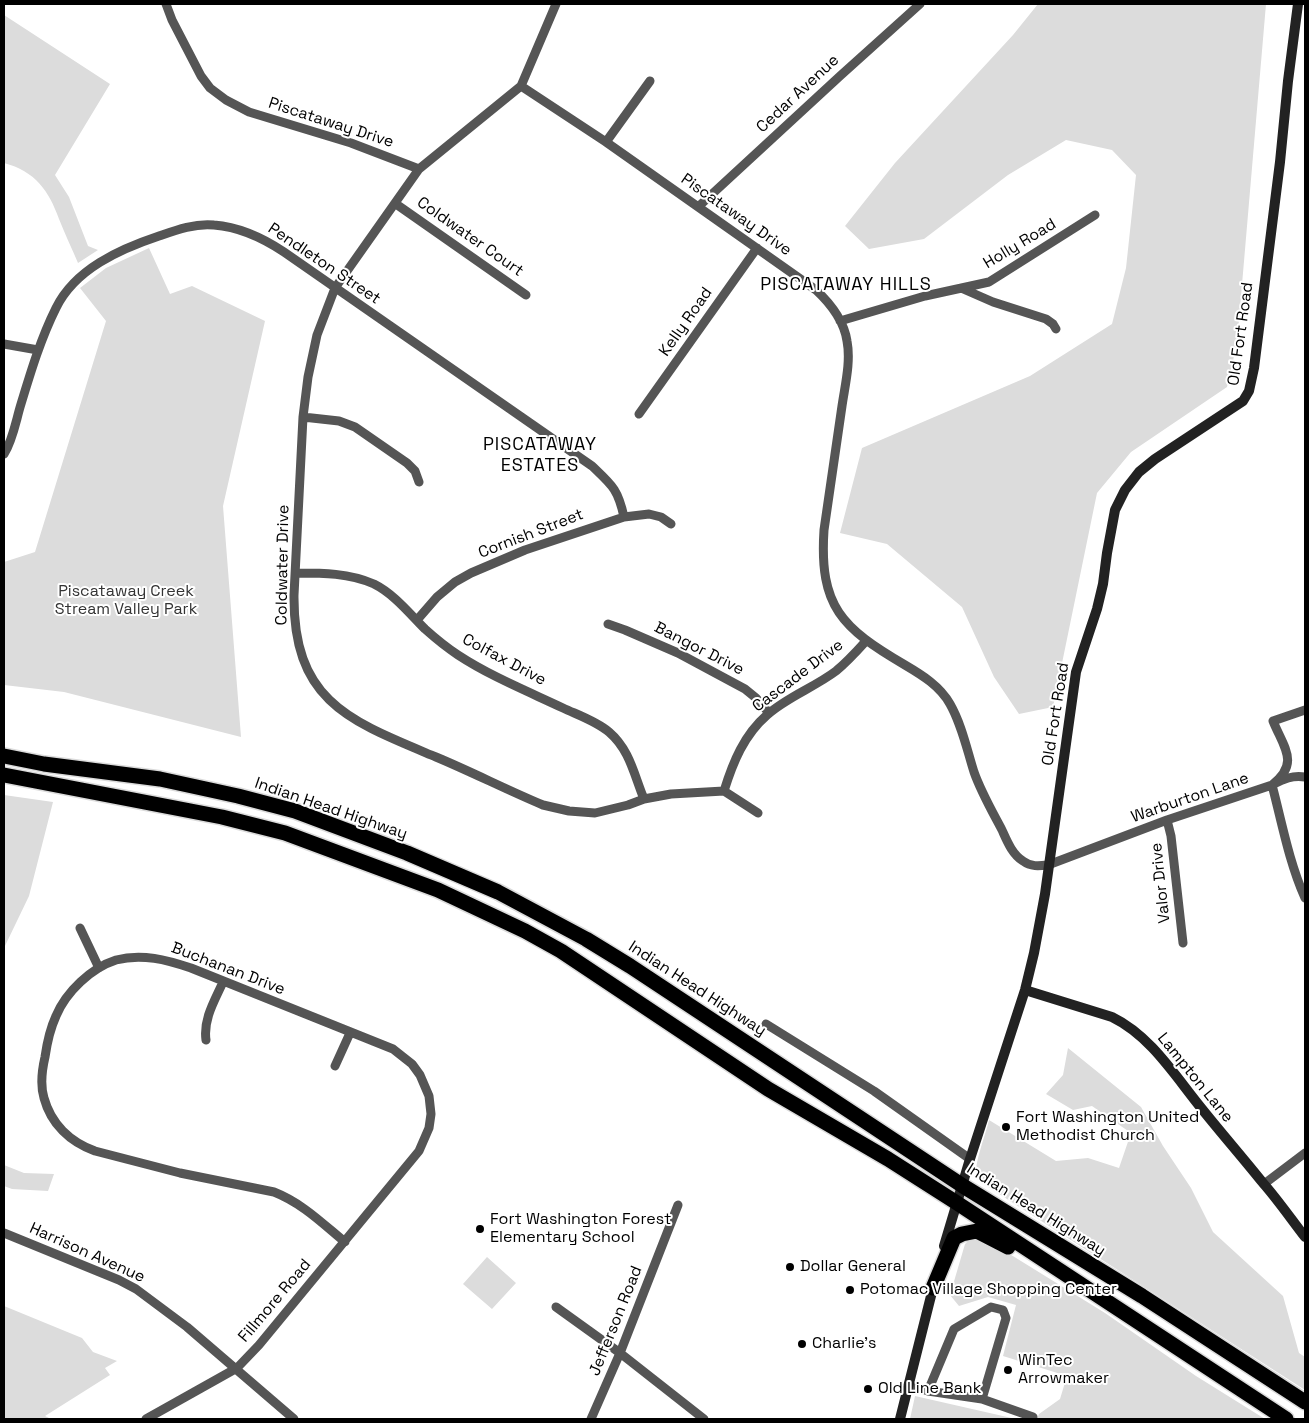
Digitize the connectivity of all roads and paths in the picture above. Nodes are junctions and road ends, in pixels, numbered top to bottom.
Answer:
1 (166, 4) edge
2 (556, 4) edge
3 (920, 4) edge
4 (1298, 4) edge
5 (650, 81) dead end
6 (521, 86) junction
7 (606, 142) junction
8 (419, 169) junction
9 (396, 204) junction
10 (698, 207) junction
11 (1095, 215) dead end
12 (757, 248) junction
13 (335, 288) junction
14 (962, 288) junction
15 (526, 295) dead end
16 (840, 321) junction
17 (1056, 329) dead end
18 (4, 344) edge
19 (38, 350) junction
20 (639, 414) dead end
21 (303, 417) junction
22 (4, 454) edge
23 (419, 482) dead end
24 (624, 517) junction
25 (671, 524) dead end
26 (296, 573) junction
27 (417, 620) junction
28 (608, 624) dead end
29 (866, 641) junction
30 (1305, 710) edge
31 (768, 714) junction
32 (4, 756) edge
33 (4, 775) edge
34 (1305, 777) edge
35 (1272, 785) junction
36 (724, 791) junction
37 (644, 799) junction
38 (758, 813) dead end
39 (1168, 820) junction
40 (1048, 865) junction
41 (1305, 898) edge
42 (80, 928) dead end
43 (1183, 944) dead end
44 (99, 968) junction
45 (223, 982) junction
46 (1025, 990) junction
47 (766, 1024) dead end
48 (350, 1033) junction
49 (206, 1040) dead end
50 (335, 1066) dead end
51 (1305, 1153) edge
52 (970, 1159) junction
53 (402, 1172) joint
54 (1264, 1184) junction
55 (963, 1186) junction
56 (957, 1203) junction
57 (678, 1205) dead end
58 (4, 1234) edge
59 (1305, 1237) edge
60 (345, 1242) junction
61 (933, 1288) junction
62 (1102, 1299) junction
63 (556, 1307) dead end
64 (620, 1353) junction
65 (237, 1368) junction
66 (908, 1386) junction
67 (928, 1391) junction
68 (982, 1399) junction
69 (1305, 1402) edge
70 (1033, 1417) dead end
71 (146, 1419) edge
72 (294, 1419) edge
73 (591, 1419) edge
74 (704, 1419) edge
75 (900, 1419) edge
76 (1286, 1419) edge

1 - 8 street, Piscataway Drive
2 - 6 street
3 - 10 street, Cedar Avenue
4 - 40 main road, Old Fort Road
5 - 7 street
6 - 7 street, Piscataway Drive
6 - 8 street
7 - 10 street, Piscataway Drive
8 - 9 street, Coldwater Drive
9 - 13 street, Coldwater Drive
9 - 15 street, Coldwater Court
10 - 12 street, Piscataway Drive
11 - 14 street, Holly Road
12 - 16 street, Piscataway Drive
12 - 20 street, Kelly Road
13 - 19 street, Pendleton Street
13 - 21 street, Coldwater Drive
13 - 24 street, Pendleton Street
14 - 16 street, Holly Road
14 - 17 street
16 - 29 street, Piscataway Drive
18 - 19 street
19 - 22 street, Pendleton Street
21 - 23 street
21 - 26 street, Coldwater Drive
24 - 25 street, Cornish Street
24 - 27 street, Cornish Street
26 - 27 street, Colfax Drive
26 - 37 street, Coldwater Drive
27 - 37 street, Colfax Drive
28 - 31 street, Bangor Drive
29 - 31 street, Cascade Drive
29 - 40 street, Piscataway Drive
30 - 35 street, Warburton Lane
31 - 36 street, Cascade Drive
32 - 55 highway, Indian Head Highway
33 - 56 highway
34 - 35 street
35 - 39 street, Warburton Lane
35 - 41 street
36 - 37 street, Coldwater Drive
36 - 38 street
39 - 40 street, Warburton Lane
39 - 43 street, Valor Drive
40 - 46 main road, Old Fort Road
42 - 44 street
44 - 45 street, Buchanan Drive
44 - 60 street, Buchanan Drive
45 - 48 street, Buchanan Drive
45 - 49 street
46 - 52 main road, Old Fort Road
46 - 54 main road, Lampton Lane
47 - 52 street
48 - 50 street
48 - 53 street, Buchanan Drive
51 - 54 street
52 - 55 main road, Old Fort Road
53 - 60 street, Fillmore Road
54 - 59 main road, Lampton Lane
55 - 56 main road, Old Fort Road
55 - 69 highway, Indian Head Highway
56 - 61 main road, Old Fort Road
56 - 62 highway
57 - 64 street, Jefferson Road
58 - 65 street, Harrison Avenue
60 - 65 street, Fillmore Road
61 - 62 highway
61 - 66 main road, Old Fort Road
62 - 76 highway
63 - 64 street
64 - 73 street, Jefferson Road
64 - 74 street
65 - 71 street, Fillmore Road
65 - 72 street, Harrison Avenue
66 - 67 street
66 - 75 main road, Old Fort Road
67 - 68 street
67 - 68 street
68 - 70 street

